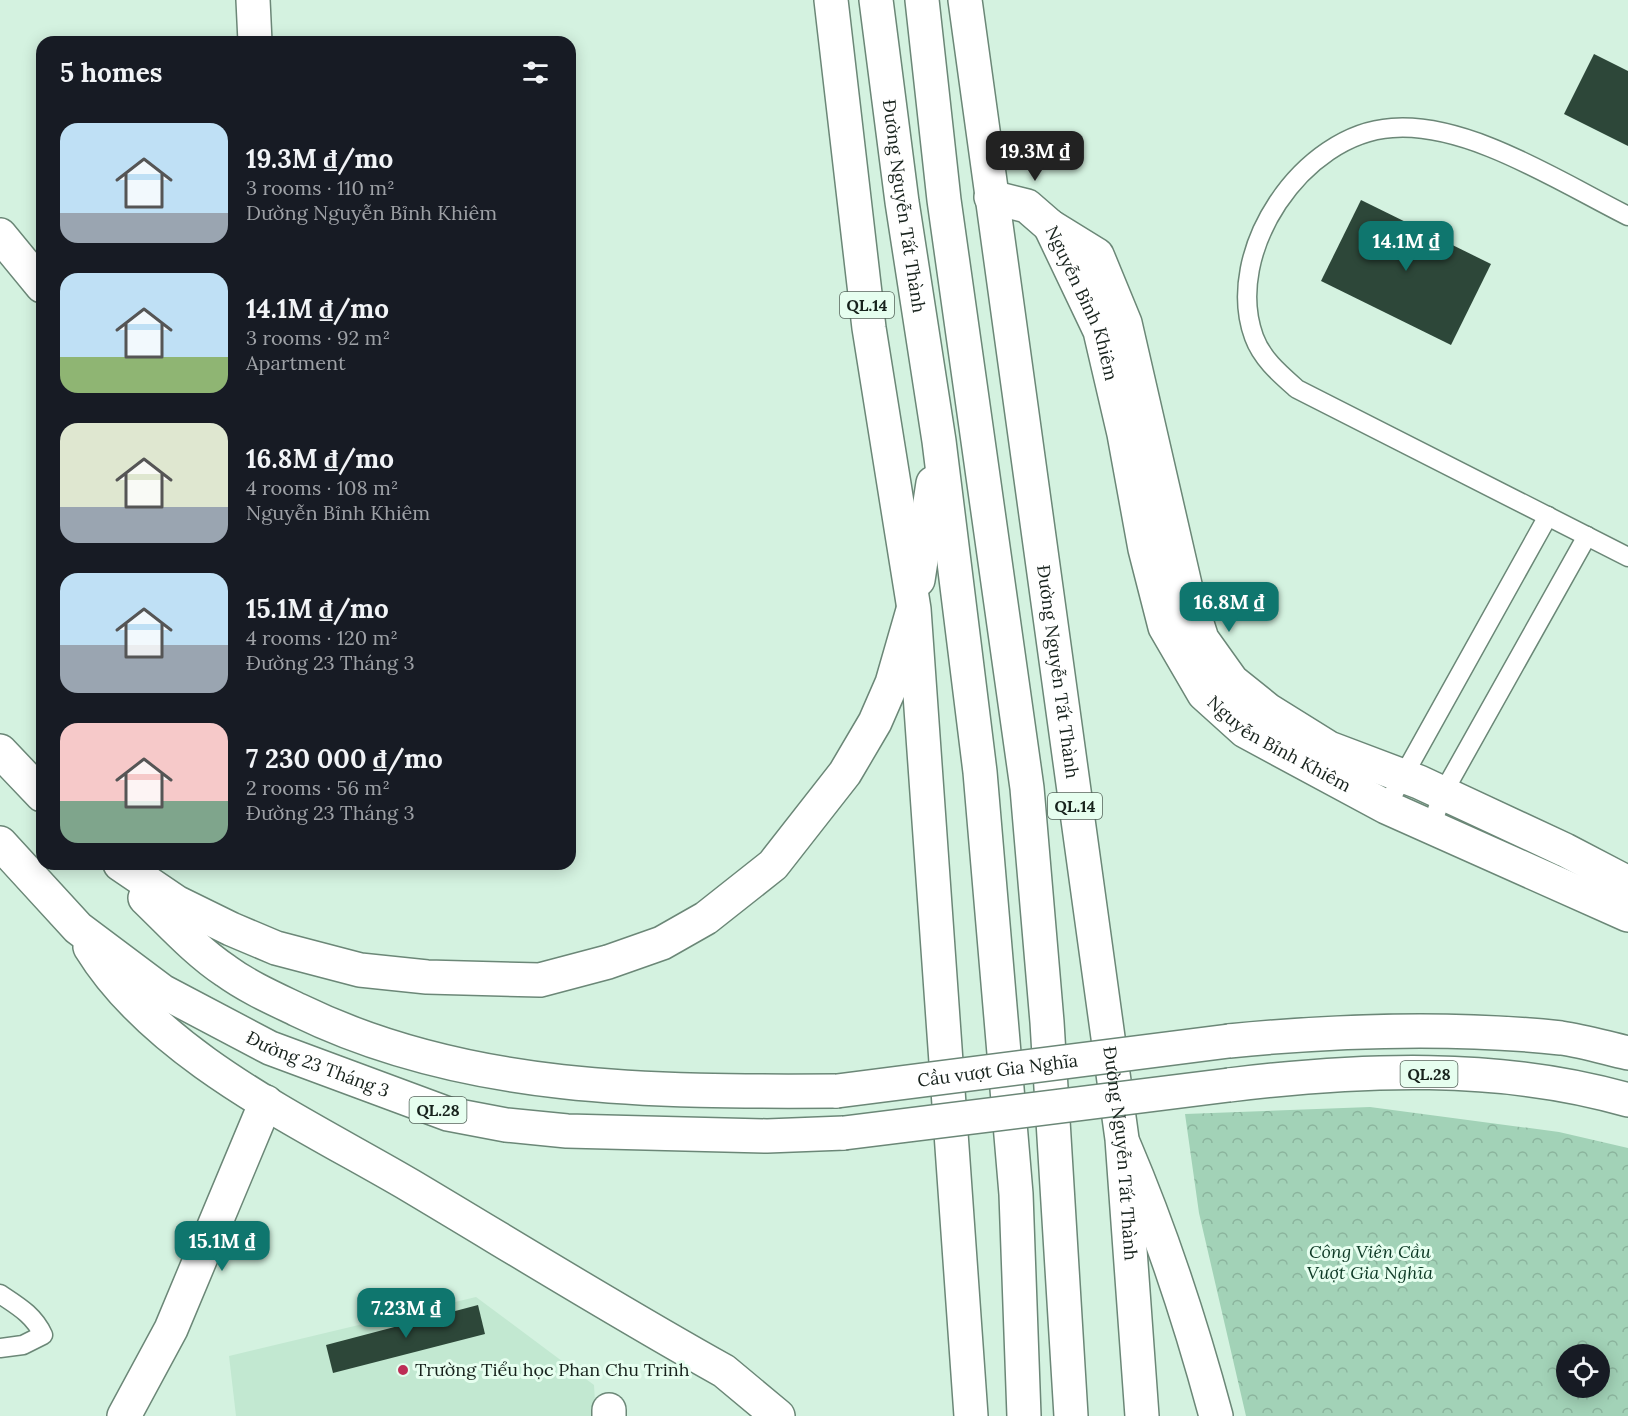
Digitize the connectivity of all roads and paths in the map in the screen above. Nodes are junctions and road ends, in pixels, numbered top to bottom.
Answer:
1 (253, 0) edge
2 (831, 0) edge
3 (876, 0) edge
4 (922, 0) edge
5 (965, 0) edge
6 (255, 36) edge
7 (991, 197) junction
8 (944, 200) junction
9 (902, 202) junction
10 (855, 205) junction
11 (1628, 216) edge
12 (1050, 226) junction
13 (0, 235) edge
14 (36, 279) edge
15 (939, 441) junction
16 (1548, 516) junction
17 (1587, 536) junction
18 (1628, 557) edge
19 (914, 609) junction
20 (0, 751) edge
21 (1405, 777) junction
22 (36, 789) edge
23 (1443, 793) junction
24 (1386, 807) junction
25 (1431, 827) junction
26 (0, 843) edge
27 (117, 870) edge
28 (129, 870) edge
29 (1628, 883) edge
30 (1628, 915) edge
31 (78, 928) junction
32 (1628, 1053) edge
33 (1628, 1100) edge
34 (266, 1102) junction
35 (1122, 1139) junction
36 (0, 1294) edge
37 (0, 1348) edge
38 (124, 1416) edge
39 (778, 1416) edge
40 (971, 1416) edge
41 (1024, 1416) edge
42 (1071, 1416) edge
43 (1142, 1416) edge
44 (1216, 1416) edge

1 - 6 main road
2 - 10 main road, QL.14
3 - 9 main road, Đường Nguyễn Tất Thành / QL.14
4 - 8 main road, QL.14
5 - 7 main road, Đường Nguyễn Tất Thành / QL.14
7 - 8 main road
7 - 12 main road
7 - 35 main road, Đường Nguyễn Tất Thành / QL.14
8 - 9 main road
8 - 42 main road, QL.14
9 - 10 main road
9 - 15 main road, Đường Nguyễn Tất Thành / QL.14
10 - 19 main road, QL.14
11 - 16 lane
12 - 21 main road, Nguyễn Bỉnh Khiêm
12 - 24 main road, Nguyễn Bỉnh Khiêm
13 - 14 main road
15 - 19 main road
15 - 41 main road, Đường Nguyễn Tất Thành / QL.14
16 - 17 lane
16 - 21 lane
17 - 18 lane
17 - 23 lane
19 - 28 main road
19 - 40 main road, QL.14
20 - 22 main road
21 - 23 main road, Nguyễn Bỉnh Khiêm
21 - 24 lane
23 - 25 lane
23 - 29 main road, Nguyễn Bỉnh Khiêm
24 - 25 main road, Nguyễn Bỉnh Khiêm
25 - 30 main road, Nguyễn Bỉnh Khiêm
26 - 31 main road, Đường 23 Tháng 3
27 - 32 main road, Cầu vượt Gia Nghĩa, bridge
31 - 33 main road, Đường 23 Tháng 3 / QL.28, bridge
31 - 34 main road
34 - 38 main road
34 - 39 main road
35 - 43 main road, Đường Nguyễn Tất Thành / QL.14
35 - 44 main road
36 - 37 lane

